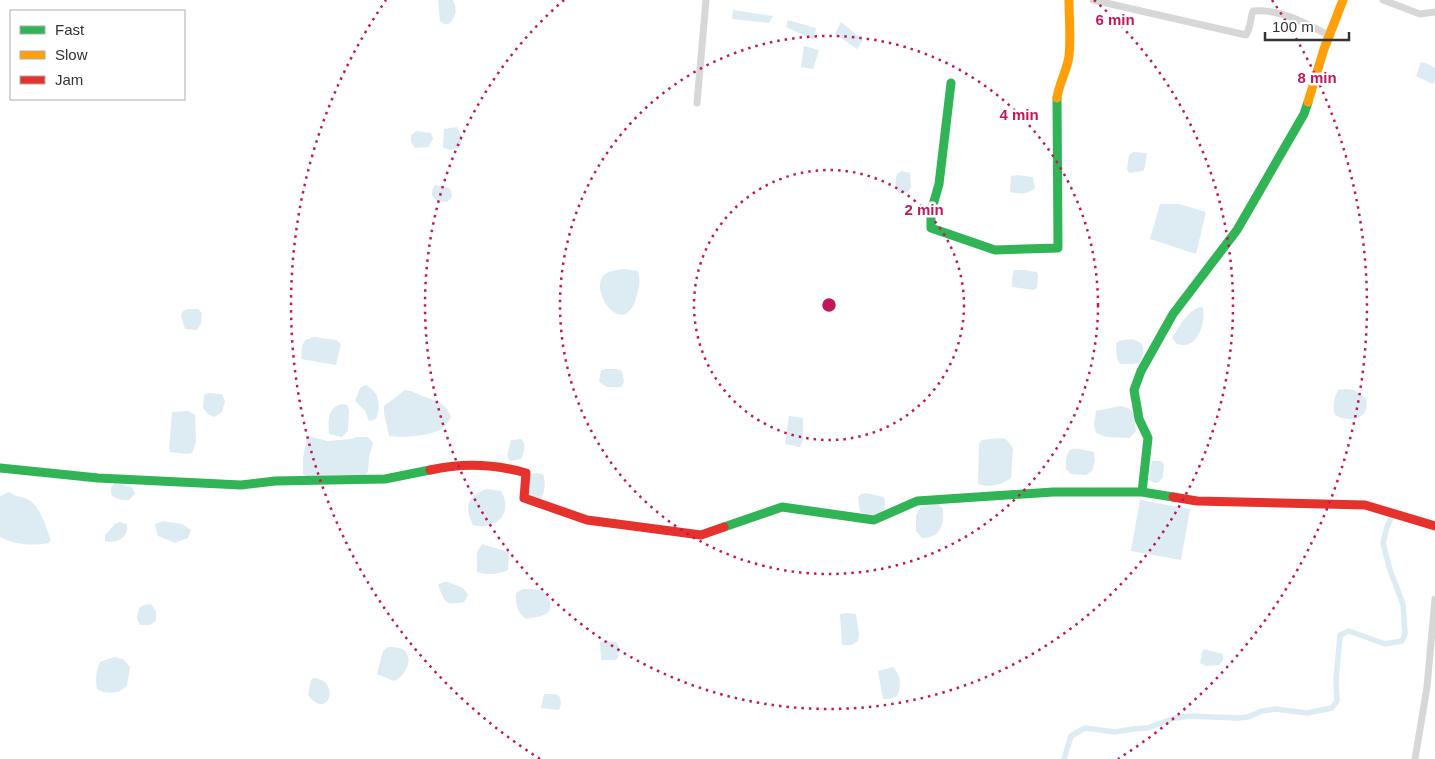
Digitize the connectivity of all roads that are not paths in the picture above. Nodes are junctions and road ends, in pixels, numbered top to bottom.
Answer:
1 (706, 0) edge
2 (1068, 0) edge
3 (1094, 0) edge
4 (1343, 0) edge
5 (1383, 0) edge
6 (1435, 12) edge
7 (1330, 36) junction
8 (950, 83) dead end
9 (697, 103) dead end
10 (0, 468) edge
11 (1142, 492) junction
12 (1435, 526) edge
13 (1435, 599) edge
14 (1415, 759) edge

1 - 9 street
2 - 8 street
3 - 7 street
4 - 7 street
5 - 6 street
7 - 11 street
10 - 11 street
11 - 12 street
13 - 14 street

